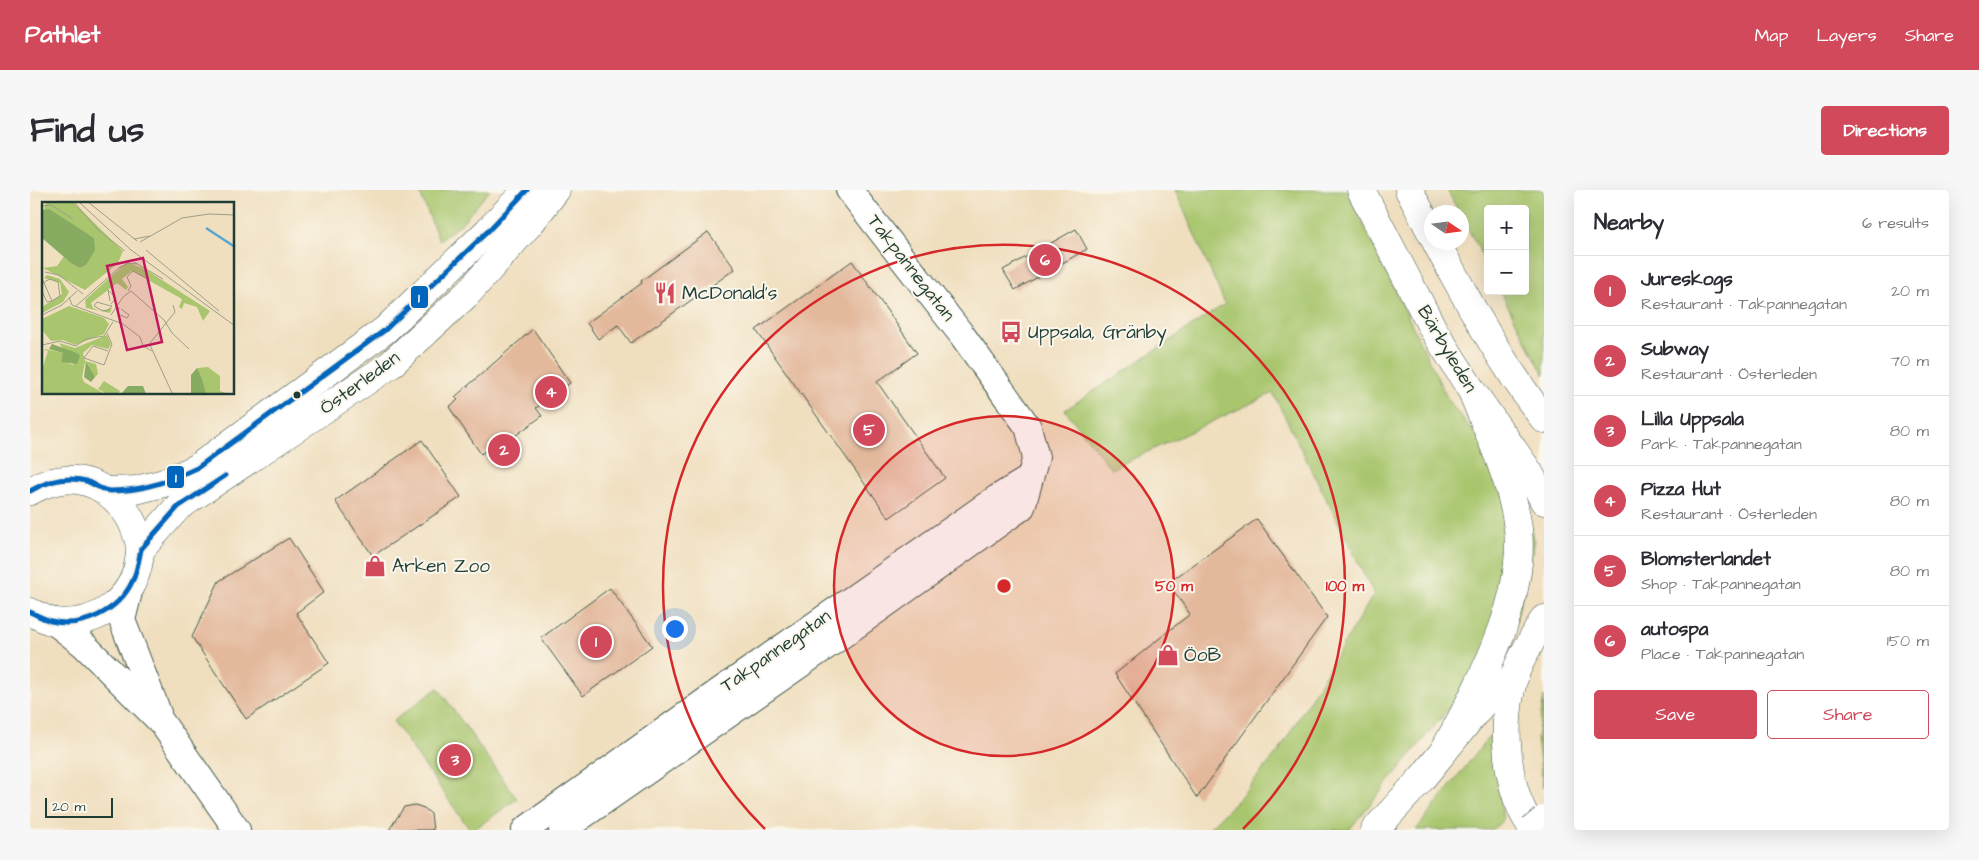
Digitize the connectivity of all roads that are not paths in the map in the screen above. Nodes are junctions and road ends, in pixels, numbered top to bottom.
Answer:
1 (527, 190) edge
2 (556, 190) edge
3 (849, 190) edge
4 (1361, 190) edge
5 (1409, 190) edge
6 (1424, 219) edge
7 (1440, 250) edge
8 (1472, 391) junction
9 (1544, 420) edge
10 (1030, 478) junction
11 (30, 490) edge
12 (108, 491) junction
13 (1544, 501) edge
14 (141, 549) junction
15 (130, 588) junction
16 (41, 617) edge
17 (1544, 619) edge
18 (1515, 675) junction
19 (162, 723) junction
20 (1444, 751) junction
21 (1544, 820) edge
22 (237, 830) edge
23 (525, 830) edge
24 (562, 830) edge
25 (1375, 830) edge
26 (1533, 830) edge

1 - 12 main road, Österleden
2 - 14 main road, Österleden
3 - 10 street, Takpannegatan
4 - 8 main road, Bärbyleden
5 - 6 main road
7 - 9 main road
8 - 13 main road, Bärbyleden
8 - 20 main road
10 - 23 street, Takpannegatan
10 - 24 street, Takpannegatan
11 - 12 main road
12 - 14 main road
14 - 15 main road
15 - 16 main road
15 - 19 street
16 - 19 street
17 - 18 main road
18 - 20 main road
18 - 26 main road
19 - 22 street
20 - 25 main road
21 - 26 main road, bridge

